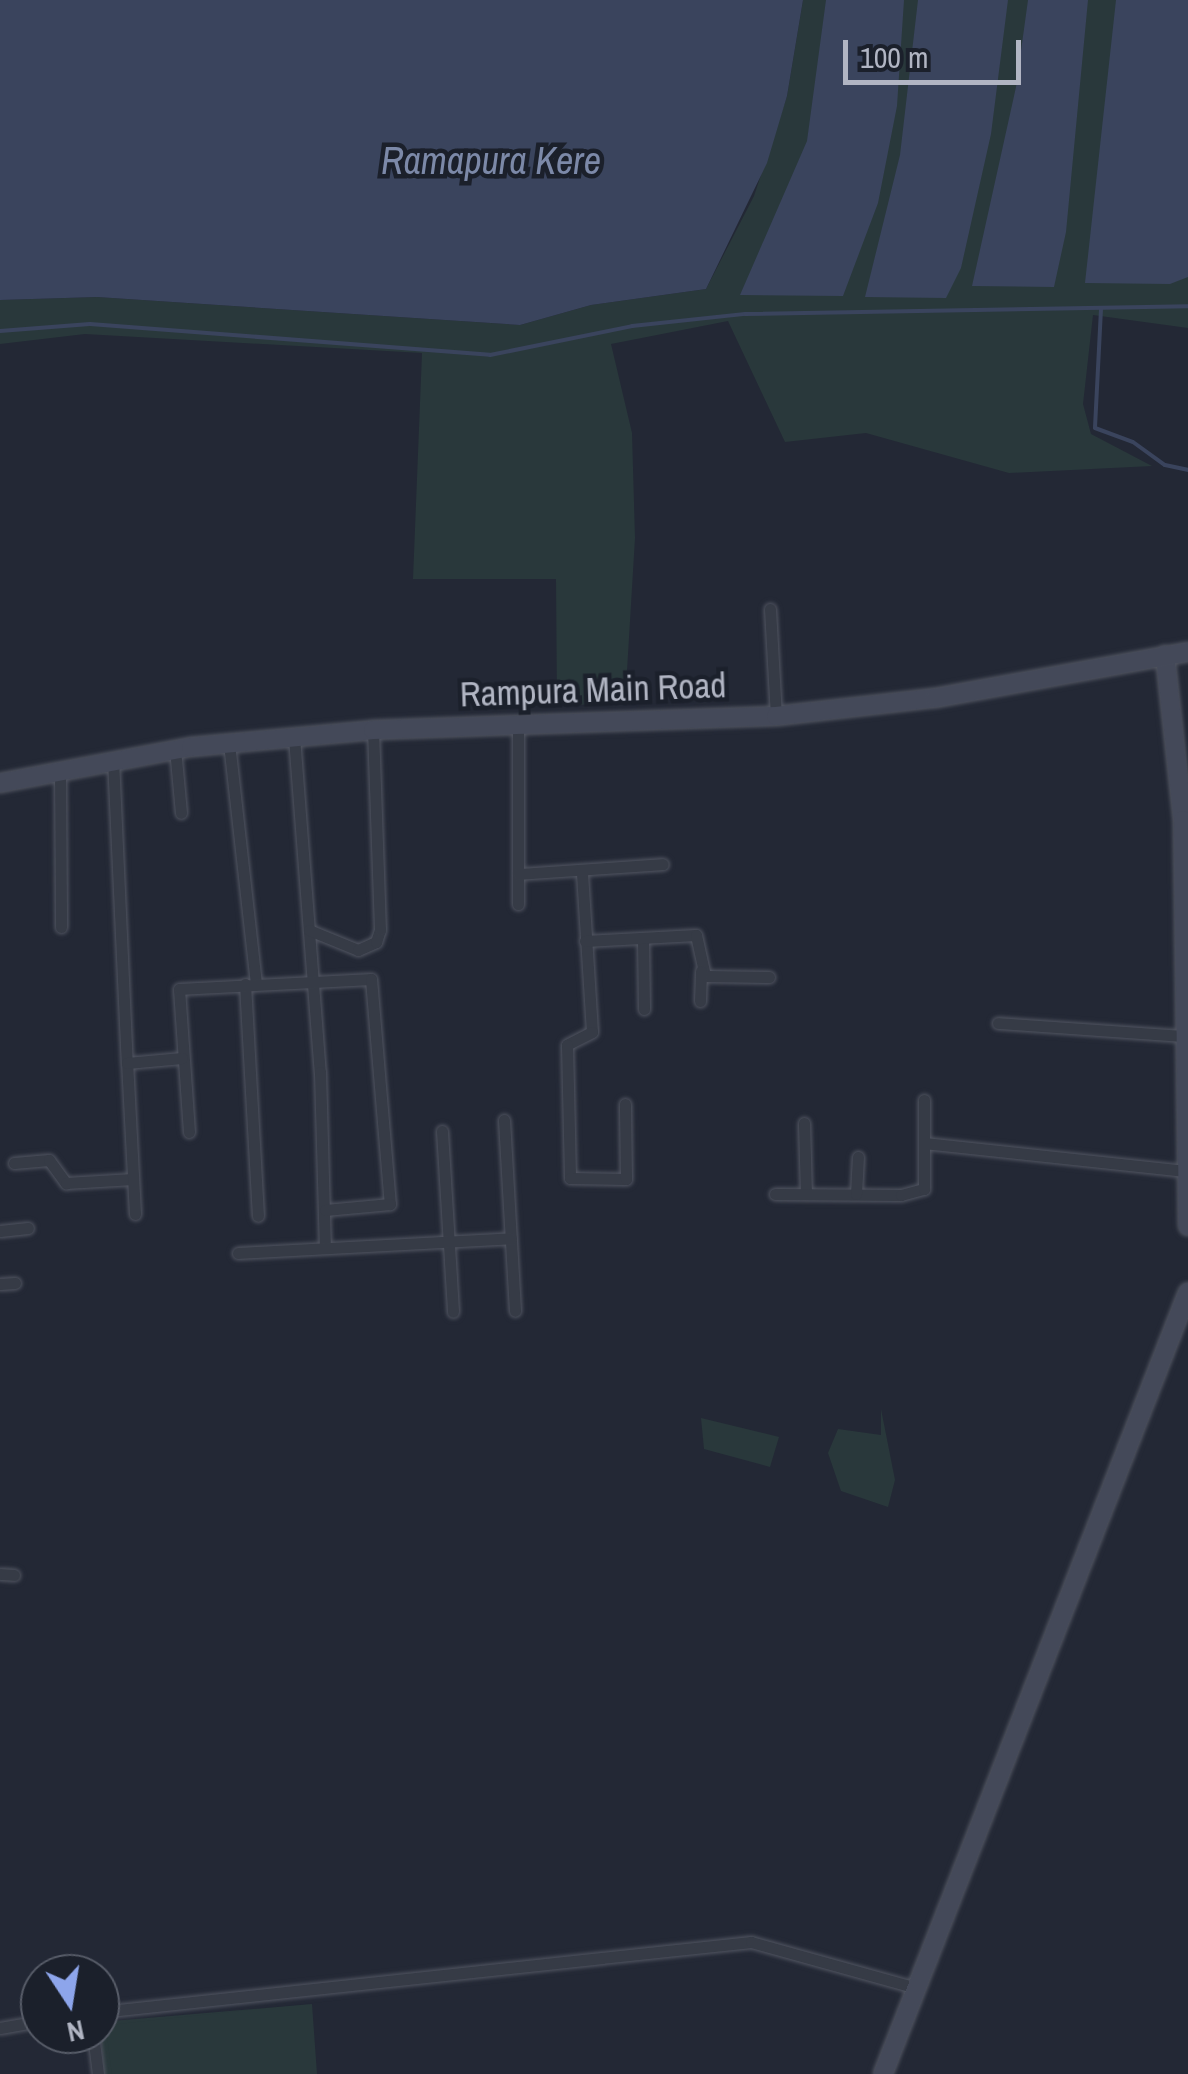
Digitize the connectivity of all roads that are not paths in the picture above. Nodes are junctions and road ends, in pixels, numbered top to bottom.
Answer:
1 (770, 609) dead end
2 (1188, 652) edge
3 (1165, 655) junction
4 (776, 716) junction
5 (518, 726) junction
6 (373, 730) junction
7 (294, 737) junction
8 (229, 743) junction
9 (198, 746) junction
10 (140, 755) junction
11 (176, 758) junction
12 (113, 759) junction
13 (60, 770) junction
14 (0, 782) edge
15 (181, 813) dead end
16 (662, 864) dead end
17 (582, 873) junction
18 (518, 874) junction
19 (518, 904) dead end
20 (61, 926) dead end
21 (308, 930) junction
22 (643, 938) junction
23 (585, 942) junction
24 (701, 972) junction
25 (769, 977) dead end
26 (312, 980) junction
27 (251, 983) junction
28 (700, 1001) dead end
29 (644, 1009) dead end
30 (998, 1023) dead end
31 (1185, 1036) junction
32 (182, 1058) junction
33 (126, 1063) junction
34 (924, 1100) dead end
35 (625, 1104) dead end
36 (504, 1120) dead end
37 (804, 1123) dead end
38 (442, 1131) dead end
39 (189, 1132) dead end
40 (924, 1143) junction
41 (858, 1157) dead end
42 (14, 1163) dead end
43 (1186, 1171) edge
44 (133, 1179) junction
45 (775, 1194) dead end
46 (806, 1194) junction
47 (856, 1194) junction
48 (325, 1210) junction
49 (135, 1214) dead end
50 (258, 1216) dead end
51 (1188, 1226) edge
52 (28, 1228) dead end
53 (0, 1231) edge
54 (511, 1238) junction
55 (449, 1242) junction
56 (326, 1248) junction
57 (238, 1253) dead end
58 (0, 1284) edge
59 (15, 1284) dead end
60 (1188, 1292) edge
61 (515, 1311) dead end
62 (453, 1312) dead end
63 (0, 1574) edge
64 (14, 1575) dead end
65 (917, 1988) junction
66 (120, 2010) edge
67 (883, 2074) edge

1 - 4 street
2 - 3 main road, Rampura Main Road
3 - 4 main road, Rampura Main Road
3 - 31 main road
4 - 5 main road, Rampura Main Road
5 - 6 main road, Rampura Main Road
5 - 18 street
6 - 7 main road, Rampura Main Road
6 - 21 street
7 - 8 main road, Rampura Main Road
7 - 21 street
8 - 9 main road, Rampura Main Road
8 - 27 street
9 - 10 main road, Rampura Main Road
9 - 11 street
10 - 11 street
10 - 12 main road, Rampura Main Road
11 - 15 street
12 - 13 main road, Rampura Main Road
12 - 33 street
13 - 14 main road, Rampura Main Road
13 - 20 street
16 - 17 street
17 - 18 street
17 - 23 street
18 - 19 street
21 - 26 street
22 - 23 street
22 - 24 street
22 - 29 street
23 - 35 street
24 - 25 street
24 - 28 street
26 - 27 street
26 - 48 street
26 - 48 street
27 - 32 street
27 - 50 street
30 - 31 street
31 - 43 main road
32 - 33 street
32 - 39 street
33 - 44 street
34 - 40 street
36 - 54 street
37 - 46 street
38 - 55 street
40 - 43 street
40 - 47 street
41 - 47 street
42 - 44 street
43 - 51 main road
44 - 49 street
45 - 46 street
46 - 47 street
48 - 56 street
52 - 53 street
54 - 55 street
54 - 61 street
55 - 56 street
55 - 62 street
56 - 57 street
58 - 59 street
60 - 65 main road
63 - 64 street
65 - 66 street
65 - 67 main road

